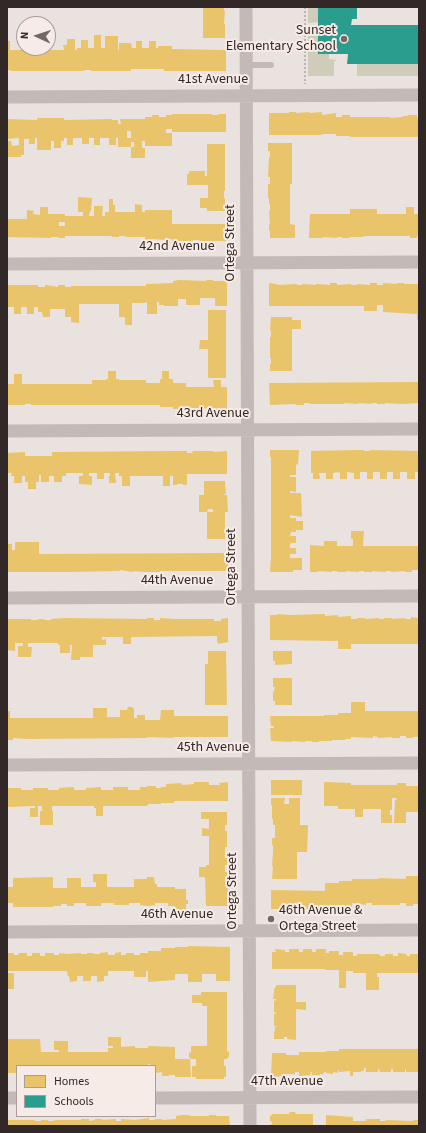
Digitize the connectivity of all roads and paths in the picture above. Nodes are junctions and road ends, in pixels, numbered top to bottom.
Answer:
1 (246, 7) edge
2 (305, 7) edge
3 (247, 65) junction
4 (271, 65) dead end
5 (419, 95) edge
6 (247, 96) junction
7 (305, 96) junction
8 (7, 97) edge
9 (419, 262) edge
10 (247, 263) junction
11 (7, 264) edge
12 (419, 429) edge
13 (248, 430) junction
14 (7, 431) edge
15 (419, 596) edge
16 (248, 597) junction
17 (7, 598) edge
18 (419, 763) edge
19 (249, 764) junction
20 (7, 765) edge
21 (419, 930) edge
22 (249, 931) junction
23 (7, 932) edge
24 (419, 1097) edge
25 (156, 1098) edge
26 (250, 1098) junction
27 (250, 1126) edge

1 - 3 street, Ortega Street
2 - 7 path
3 - 4 lane
3 - 6 street, Ortega Street
5 - 7 street, 41st Avenue
6 - 7 street, 41st Avenue
6 - 8 street, 41st Avenue
6 - 10 street, Ortega Street
9 - 10 street, 42nd Avenue
10 - 11 street, 42nd Avenue
10 - 13 street, Ortega Street
12 - 13 street, 43rd Avenue
13 - 14 street, 43rd Avenue
13 - 16 street, Ortega Street
15 - 16 street, 44th Avenue
16 - 17 street, 44th Avenue
16 - 19 street, Ortega Street
18 - 19 street, 45th Avenue
19 - 20 street, 45th Avenue
19 - 22 street, Ortega Street
21 - 22 street, 46th Avenue
22 - 23 street, 46th Avenue
22 - 26 street, Ortega Street
24 - 26 street, 47th Avenue
25 - 26 street, 47th Avenue
26 - 27 street, Ortega Street

